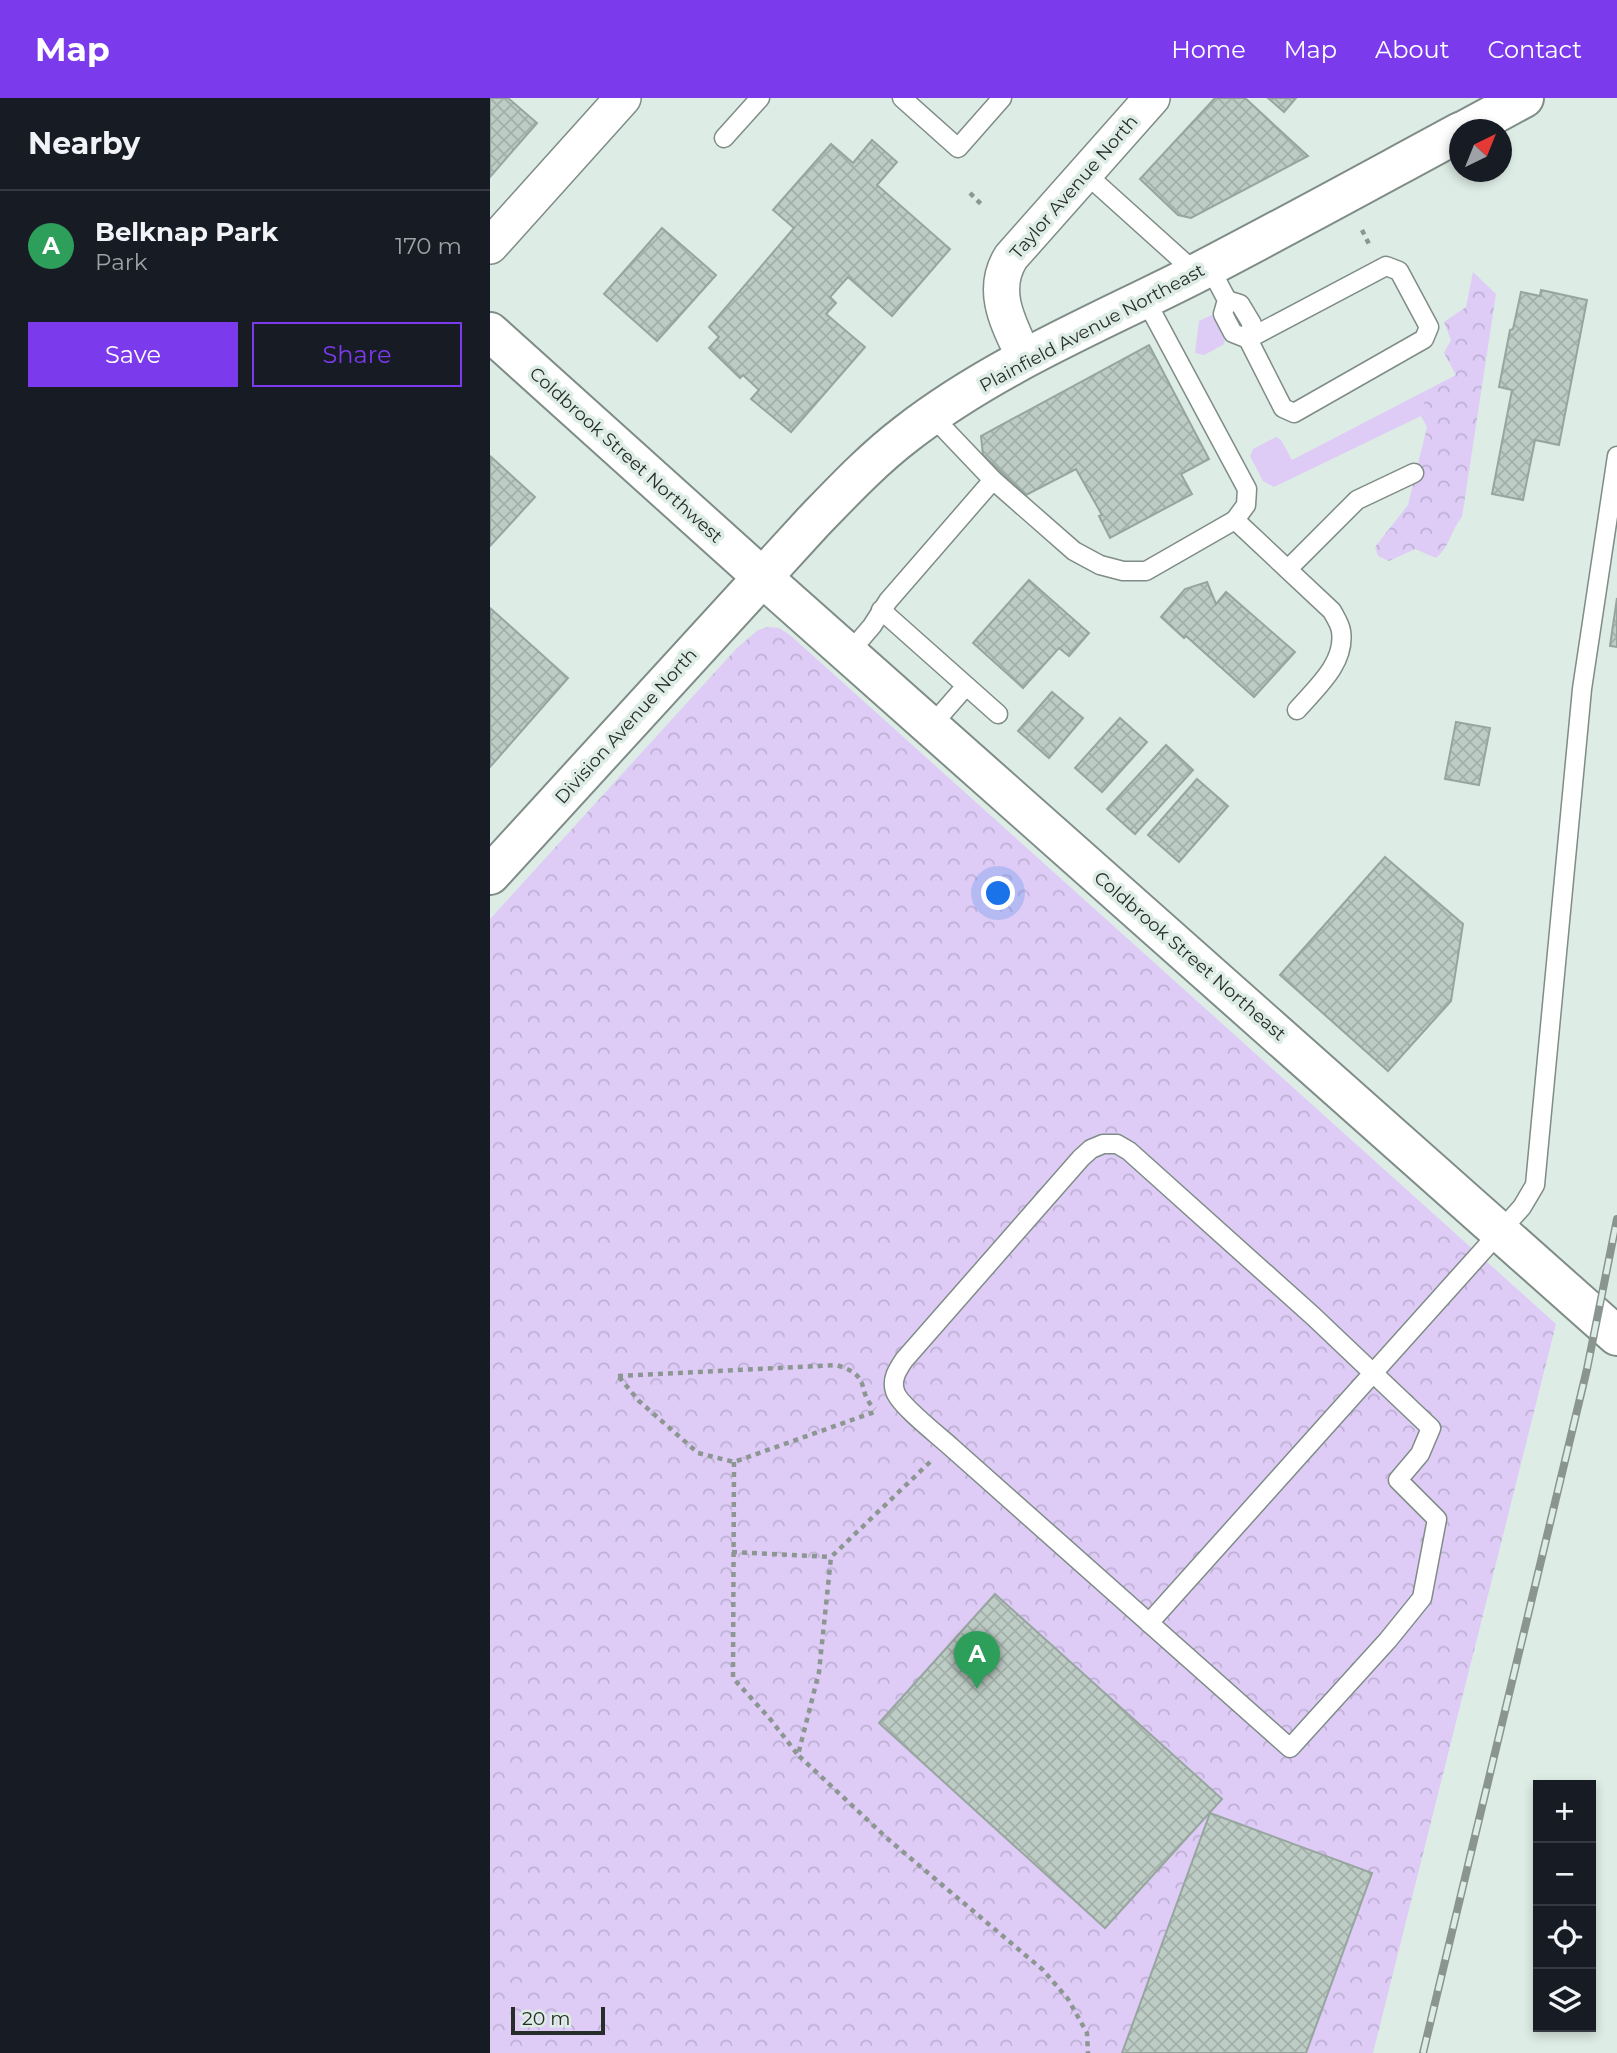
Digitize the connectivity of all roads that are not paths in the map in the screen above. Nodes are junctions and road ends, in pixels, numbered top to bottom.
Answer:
1 (623, 98) edge
2 (760, 98) edge
3 (902, 98) edge
4 (1002, 98) edge
5 (1152, 98) edge
6 (1524, 98) edge
7 (1485, 119) edge
8 (724, 138) dead end
9 (1449, 138) edge
10 (1085, 173) junction
11 (490, 246) edge
12 (1203, 270) junction
13 (1145, 299) junction
14 (490, 332) edge
15 (1248, 339) junction
16 (1025, 359) junction
17 (932, 416) junction
18 (1617, 456) edge
19 (1415, 473) dead end
20 (993, 480) junction
21 (1235, 520) junction
22 (1288, 569) junction
23 (762, 577) junction
24 (881, 610) junction
25 (848, 654) junction
26 (966, 686) junction
27 (1297, 710) dead end
28 (998, 714) dead end
29 (931, 726) junction
30 (490, 874) edge
31 (1501, 1231) junction
32 (1617, 1336) edge
33 (1373, 1373) junction
34 (1149, 1623) junction

1 - 11 street
2 - 8 lane
3 - 4 lane
5 - 10 street, Taylor Avenue North
6 - 7 main road
9 - 12 main road, Plainfield Avenue Northeast
10 - 12 lane
10 - 16 street, Taylor Avenue North
12 - 13 main road, Plainfield Avenue Northeast
12 - 15 lane
13 - 16 main road, Plainfield Avenue Northeast
13 - 21 lane
14 - 23 main road, Coldbrook Street Northwest
15 - 15 lane
16 - 17 main road, Plainfield Avenue Northeast
17 - 20 lane
17 - 23 main road, Plainfield Avenue Northeast
18 - 31 lane
19 - 22 lane
20 - 21 lane
20 - 24 lane
21 - 22 lane
22 - 27 lane
23 - 25 main road, Coldbrook Street Northeast
23 - 30 main road, Division Avenue North
24 - 25 lane
24 - 26 lane
25 - 29 main road, Coldbrook Street Northeast
26 - 28 lane
26 - 29 lane
29 - 31 main road, Coldbrook Street Northeast
31 - 32 main road, Coldbrook Street Northeast
31 - 33 lane
33 - 34 lane
33 - 34 lane
33 - 34 lane

